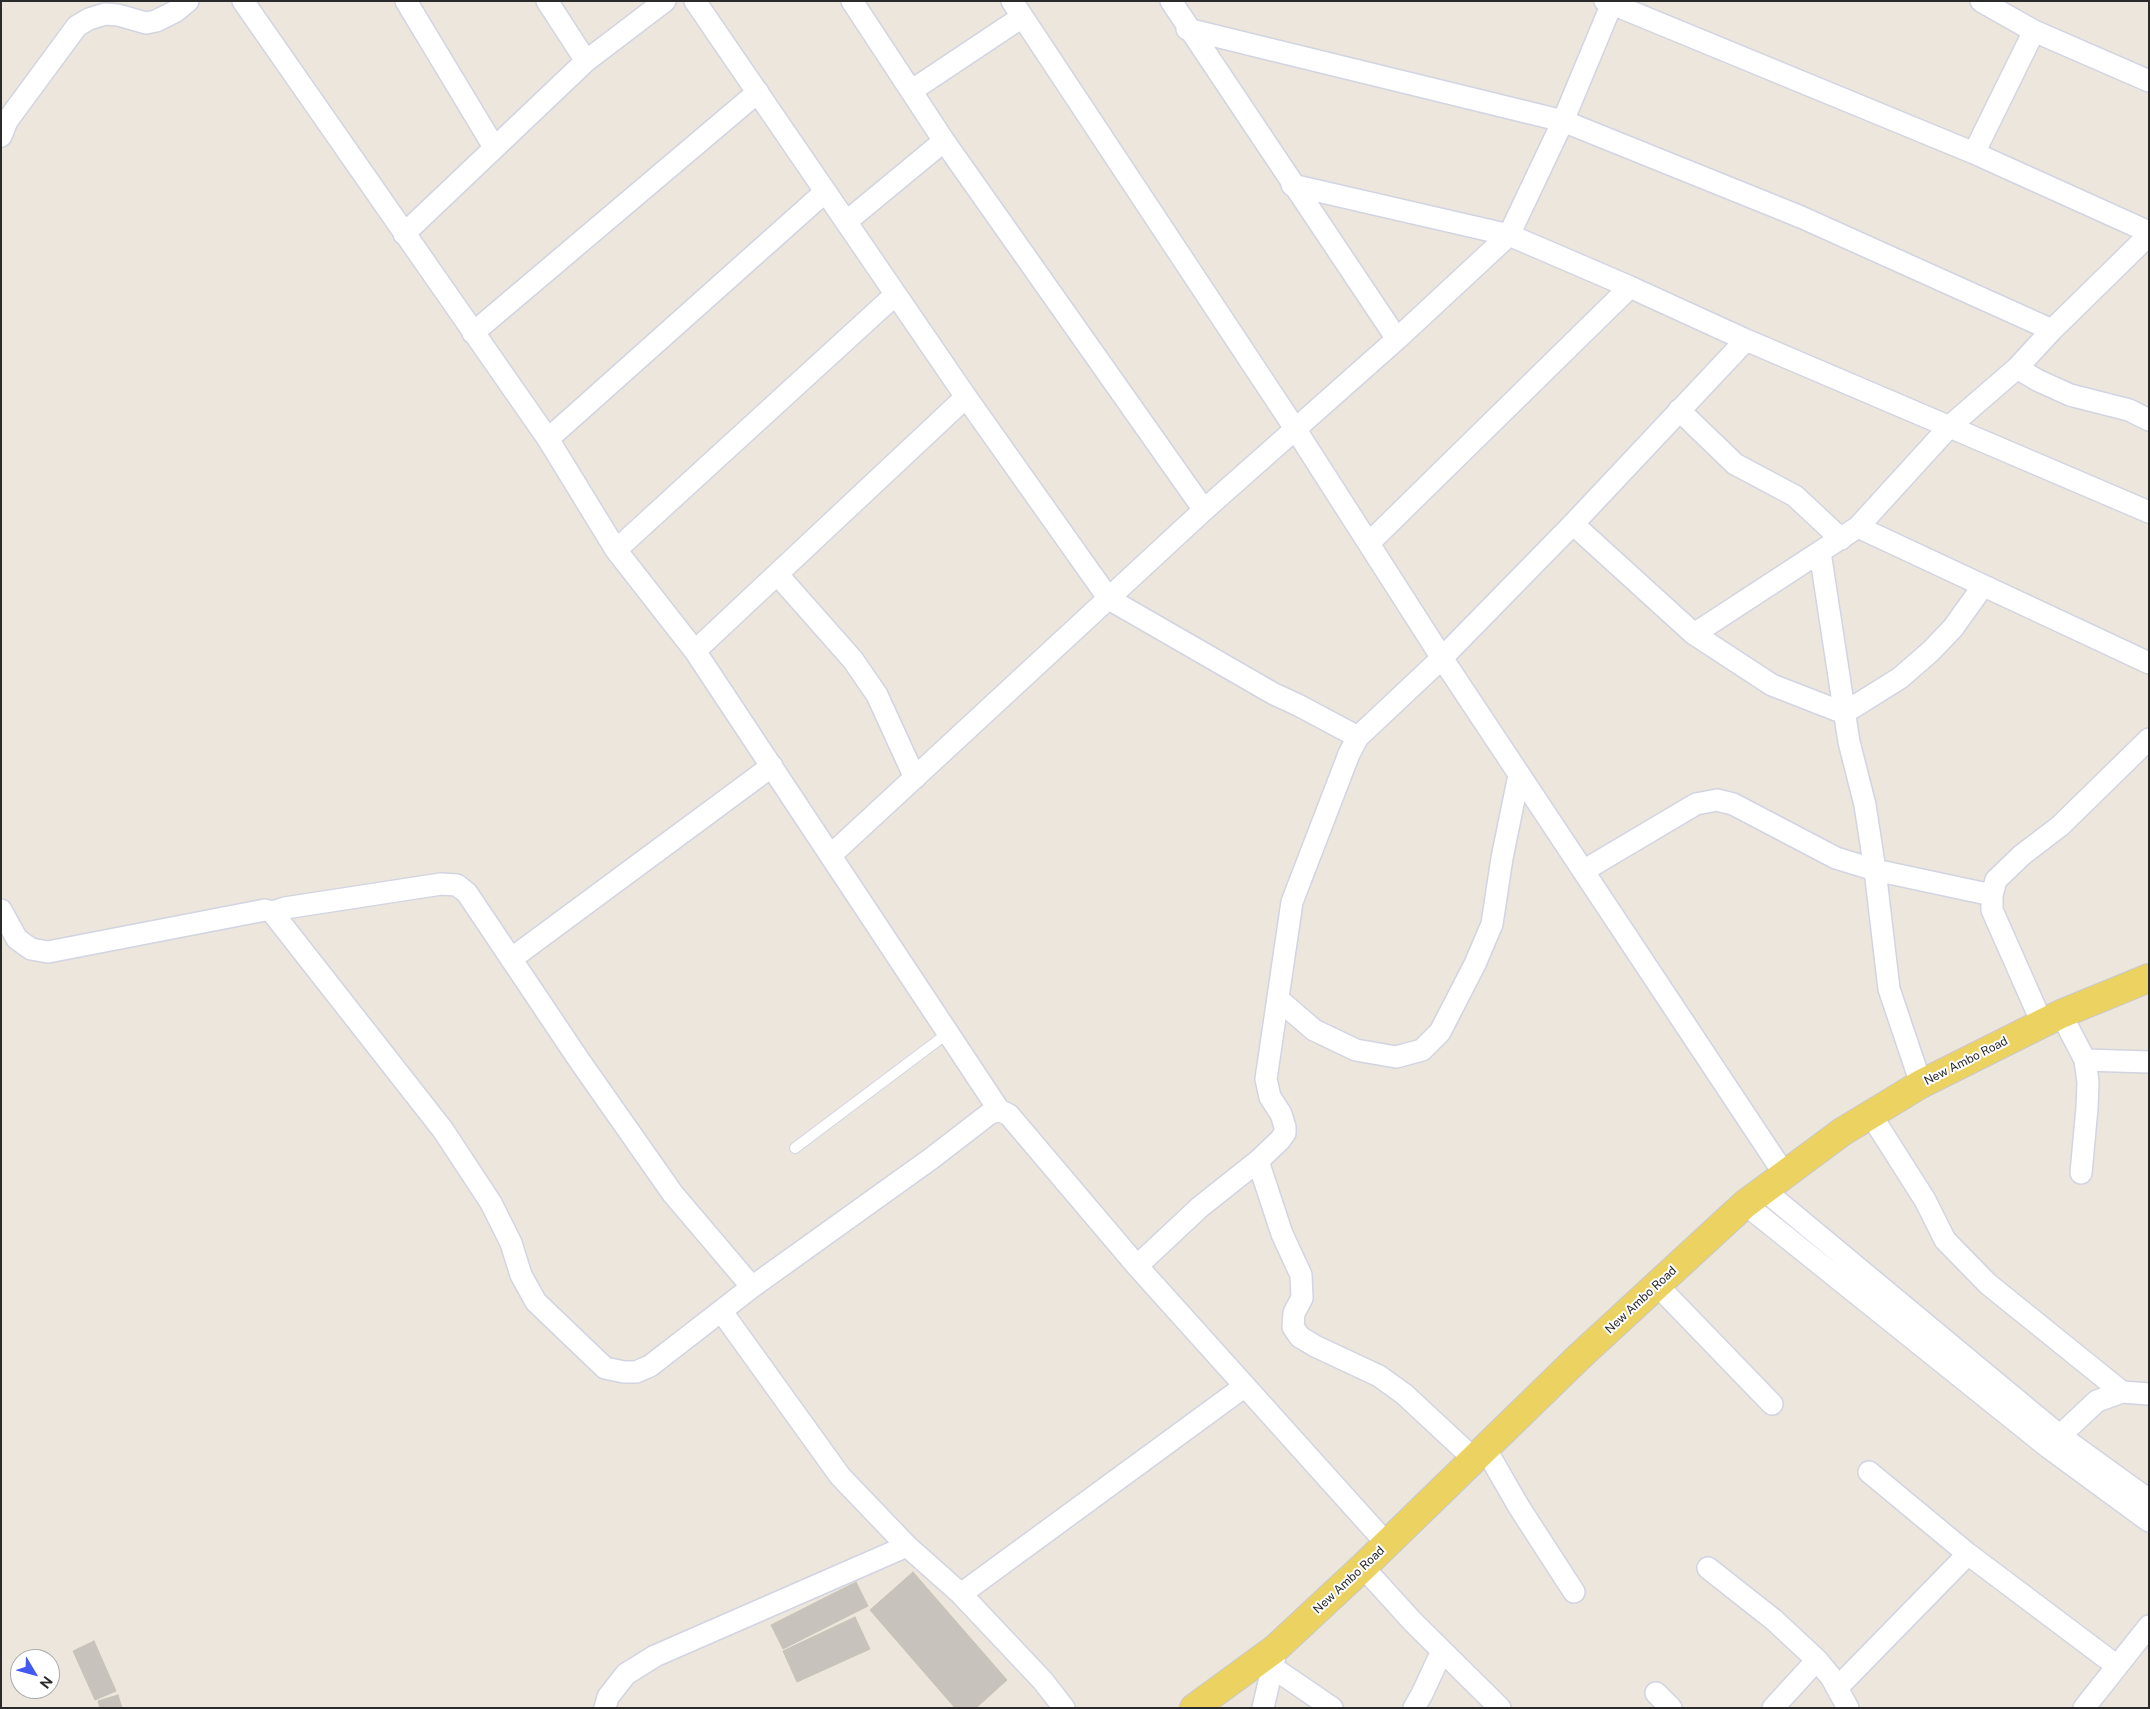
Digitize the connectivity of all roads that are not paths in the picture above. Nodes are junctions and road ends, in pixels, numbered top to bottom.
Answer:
1 (112, 1) edge
2 (188, 1) edge
3 (244, 1) edge
4 (406, 1) edge
5 (547, 1) edge
6 (665, 1) edge
7 (695, 1) edge
8 (852, 1) edge
9 (1171, 1) edge
10 (1981, 1) edge
11 (1610, 2) edge
12 (1017, 9) edge
13 (156, 21) junction
14 (1187, 29) junction
15 (2034, 31) junction
16 (586, 61) junction
17 (2149, 80) edge
18 (911, 91) junction
19 (758, 92) junction
20 (1563, 121) junction
21 (1, 136) edge
22 (944, 141) junction
23 (494, 147) junction
24 (1974, 153) junction
25 (1292, 185) junction
26 (825, 192) junction
27 (846, 222) junction
28 (404, 234) junction
29 (2149, 234) edge
30 (1509, 235) junction
31 (1630, 287) junction
32 (895, 295) junction
33 (2052, 330) junction
34 (473, 332) junction
35 (1397, 339) junction
36 (1746, 340) junction
37 (2017, 368) junction
38 (966, 397) junction
39 (1679, 410) junction
40 (2149, 420) edge
41 (1950, 426) junction
42 (1296, 430) junction
43 (548, 439) junction
44 (1204, 510) junction
45 (2149, 512) edge
46 (1573, 524) junction
47 (1850, 533) junction
48 (1369, 542) junction
49 (616, 550) junction
50 (1820, 552) junction
51 (777, 574) junction
52 (1983, 586) junction
53 (1109, 599) junction
54 (1694, 634) junction
55 (695, 651) junction
56 (1442, 658) junction
57 (2149, 663) edge
58 (1844, 714) junction
59 (1358, 737) junction
60 (2149, 739) edge
61 (772, 766) junction
62 (1519, 775) junction
63 (915, 778) junction
64 (831, 856) junction
65 (1875, 870) junction
66 (1583, 871) junction
67 (1992, 895) junction
68 (1, 910) edge
69 (272, 912) junction
70 (511, 960) junction
71 (2149, 978) edge
72 (1278, 998) junction
73 (2052, 1018) junction
74 (948, 1032) junction
75 (2085, 1060) junction
76 (2149, 1062) edge
77 (1921, 1084) junction
78 (999, 1110) junction
79 (1871, 1115) junction
80 (795, 1148) dead end
81 (1258, 1160) junction
82 (2081, 1173) dead end
83 (1765, 1190) junction
84 (1137, 1266) junction
85 (1657, 1285) junction
86 (752, 1288) junction
87 (722, 1312) junction
88 (1245, 1386) junction
89 (2122, 1392) junction
90 (2149, 1394) edge
91 (1772, 1404) dead end
92 (2054, 1441) junction
93 (1480, 1454) junction
94 (1869, 1472) dead end
95 (2149, 1500) edge
96 (2149, 1521) edge
97 (1387, 1544) junction
98 (907, 1546) junction
99 (1968, 1554) junction
100 (1363, 1567) junction
101 (1708, 1568) dead end
102 (1574, 1592) dead end
103 (961, 1594) junction
104 (2149, 1626) edge
105 (1442, 1651) junction
106 (1274, 1658) junction
107 (1817, 1660) junction
108 (2117, 1666) junction
109 (1837, 1688) junction
110 (605, 1708) edge
111 (1064, 1708) edge
112 (1194, 1708) edge
113 (1264, 1708) edge
114 (1332, 1708) edge
115 (1414, 1708) edge
116 (1500, 1708) edge
117 (1773, 1708) edge
118 (1848, 1708) edge
119 (2084, 1708) edge

1 - 13 street
2 - 13 street
3 - 28 street
4 - 23 street
5 - 16 street
6 - 16 street
7 - 19 street
8 - 18 street
9 - 14 street
10 - 15 street
11 - 20 street
11 - 24 street
12 - 18 street
12 - 42 street
13 - 21 street
14 - 20 street
14 - 25 street
15 - 17 street
15 - 24 street
16 - 23 street
18 - 22 street
19 - 26 street
19 - 34 street
20 - 30 street
20 - 33 street
22 - 27 street
22 - 44 street
23 - 28 street
24 - 29 street
25 - 30 street
25 - 35 street
26 - 27 street
26 - 43 street
27 - 32 street
28 - 34 street
29 - 33 street
30 - 31 street
30 - 35 street
31 - 36 street
31 - 48 street
32 - 38 street
32 - 49 street
33 - 37 street
34 - 43 street
35 - 42 street
36 - 39 street
36 - 41 street
37 - 40 street
37 - 41 street
38 - 51 street
38 - 53 street
39 - 46 street
39 - 47 street
41 - 45 street
41 - 47 street
42 - 44 street
42 - 48 street
43 - 49 street
44 - 53 street
46 - 54 street
46 - 56 street
47 - 50 street
47 - 52 street
48 - 56 street
49 - 55 street
50 - 54 street
50 - 58 street
51 - 55 street
51 - 63 street
52 - 57 street
52 - 58 street
53 - 59 street
53 - 63 street
54 - 58 street
55 - 61 street
56 - 59 street
56 - 62 street
58 - 65 street
59 - 72 street
60 - 67 street
61 - 64 street
61 - 70 street
62 - 66 street
62 - 72 street
63 - 64 street
64 - 74 street
65 - 66 street
65 - 67 street
65 - 77 street
66 - 83 street
67 - 73 street
68 - 69 street
69 - 70 street
69 - 87 street
70 - 86 street
71 - 73 main road, New Ambo Road
72 - 81 street
73 - 75 street
73 - 77 main road, New Ambo Road
74 - 78 street
74 - 80 lane
75 - 76 street
75 - 82 street
77 - 79 main road, New Ambo Road
78 - 84 street
78 - 86 street
79 - 83 main road, New Ambo Road
79 - 89 street
81 - 84 street
81 - 93 street
83 - 85 main road, New Ambo Road
83 - 92 street
84 - 88 street
85 - 91 street
85 - 93 main road, New Ambo Road
86 - 87 street
87 - 98 street
88 - 97 street
88 - 103 street
89 - 90 street
89 - 92 street
92 - 95 street
92 - 96 street
93 - 97 main road, New Ambo Road
93 - 102 street
94 - 99 street
97 - 100 main road, New Ambo Road
98 - 103 street
98 - 110 street
99 - 108 street
99 - 109 street
100 - 105 street
100 - 106 main road, New Ambo Road
101 - 107 street
103 - 111 street
104 - 108 street
105 - 115 street
105 - 116 street
106 - 112 main road, New Ambo Road
106 - 113 street
106 - 114 street
107 - 109 street
107 - 117 street
108 - 119 street
109 - 118 street

